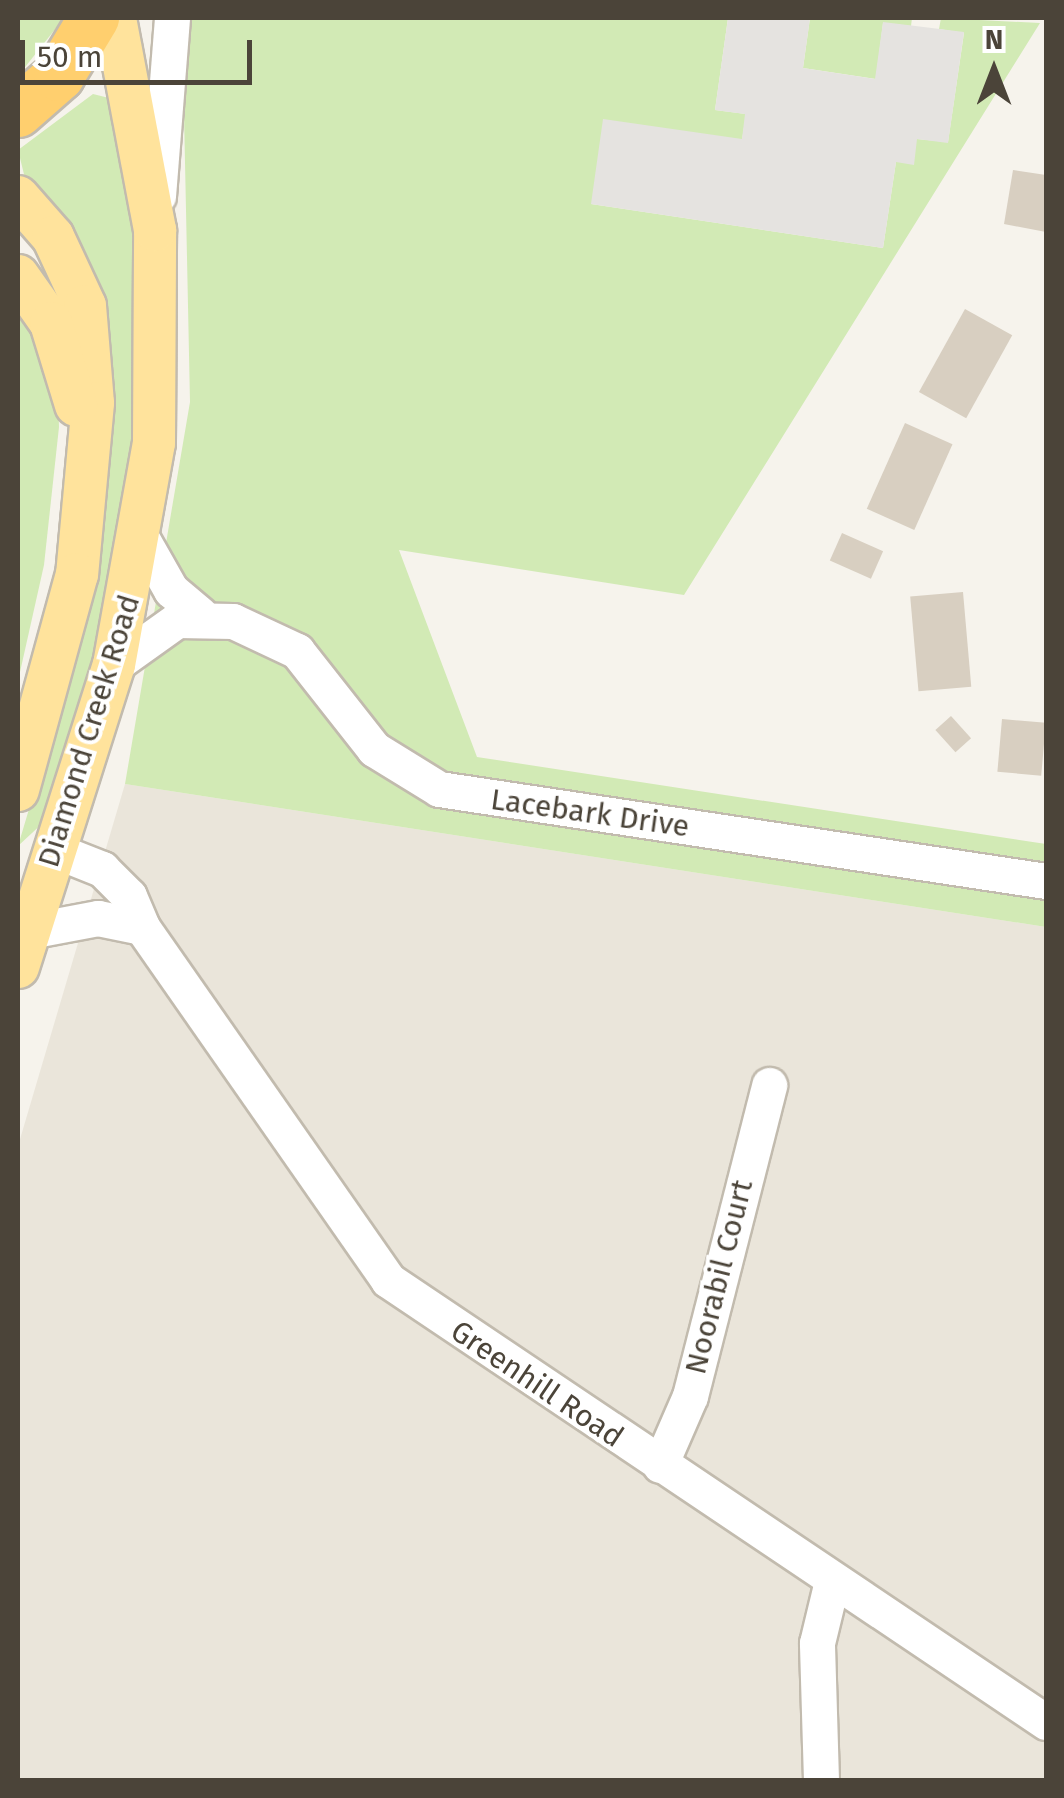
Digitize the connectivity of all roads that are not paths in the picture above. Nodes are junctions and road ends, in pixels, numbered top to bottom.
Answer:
1 (94, 18) edge
2 (115, 18) edge
3 (172, 18) edge
4 (18, 112) edge
5 (18, 197) edge
6 (155, 230) junction
7 (18, 252) edge
8 (18, 276) edge
9 (51, 323) junction
10 (90, 448) junction
11 (142, 538) junction
12 (200, 614) junction
13 (114, 664) junction
14 (18, 790) edge
15 (36, 850) edge
16 (1046, 881) edge
17 (142, 927) junction
18 (23, 949) edge
19 (769, 1085) dead end
20 (660, 1465) junction
21 (830, 1585) junction
22 (1046, 1722) edge
23 (821, 1780) edge

1 - 4 highway
2 - 6 main road, Diamond Creek Road
3 - 6 street
5 - 10 main road, Diamond Creek Road
6 - 11 main road, Diamond Creek Road
7 - 9 street
8 - 9 main road
9 - 10 main road
10 - 14 main road, Diamond Creek Road
11 - 12 street, Lacebark Drive
11 - 13 main road, Diamond Creek Road
12 - 13 street
12 - 16 street, Lacebark Drive
13 - 15 main road, Diamond Creek Road
15 - 17 street, Greenhill Road
15 - 18 main road, Diamond Creek Road
17 - 18 street
17 - 20 street, Greenhill Road
19 - 20 street, Noorabil Court
20 - 21 street, Greenhill Road
21 - 22 street, Greenhill Road
21 - 23 street

